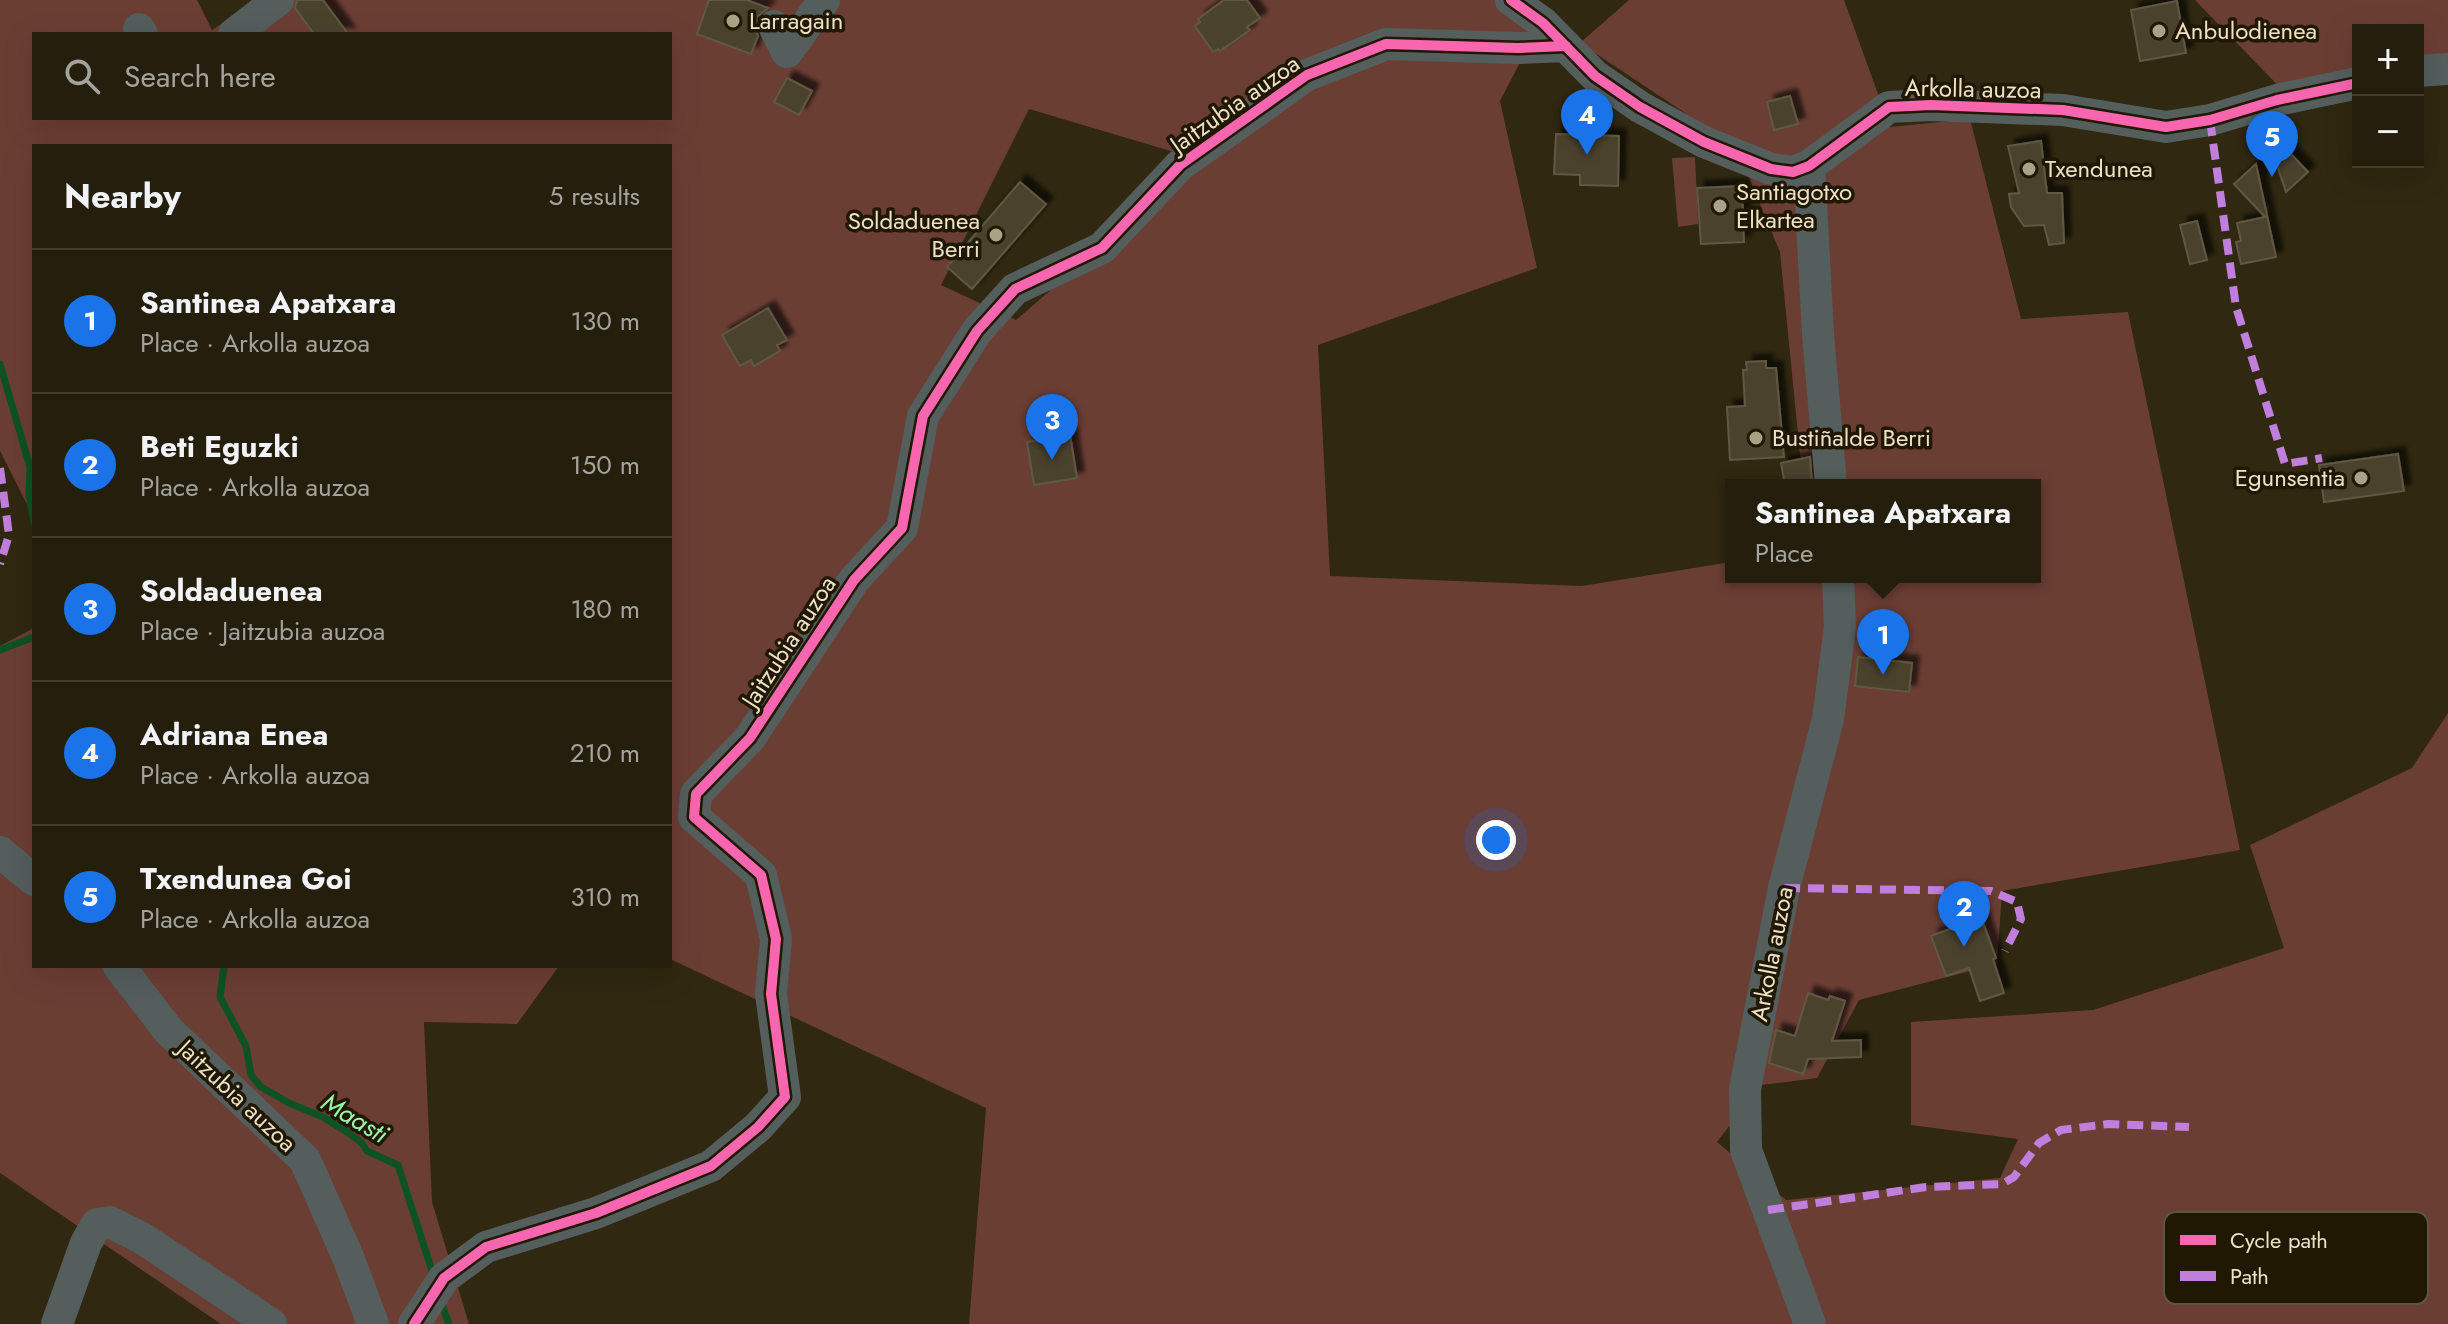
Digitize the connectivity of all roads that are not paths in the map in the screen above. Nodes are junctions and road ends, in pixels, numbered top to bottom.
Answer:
1 (278, 0) edge
2 (824, 0) edge
3 (1511, 0) edge
4 (774, 26) dead end
5 (237, 32) edge
6 (1566, 46) junction
7 (2448, 69) edge
8 (2424, 71) edge
9 (2352, 84) edge
10 (1809, 166) junction
11 (1830, 479) edge
12 (1838, 583) edge
13 (0, 852) edge
14 (32, 878) edge
15 (121, 968) edge
16 (420, 1315) edge
17 (57, 1324) edge
18 (271, 1324) edge
19 (373, 1324) edge
20 (1810, 1324) edge

1 - 5 street
2 - 4 street
3 - 6 street
6 - 10 street
6 - 16 street, Jaitzubia auzoa
7 - 8 street
9 - 10 street, Arkolla auzoa
10 - 11 street
12 - 20 street, Arkolla auzoa
13 - 14 street
15 - 19 street, Jaitzubia auzoa
17 - 18 street

